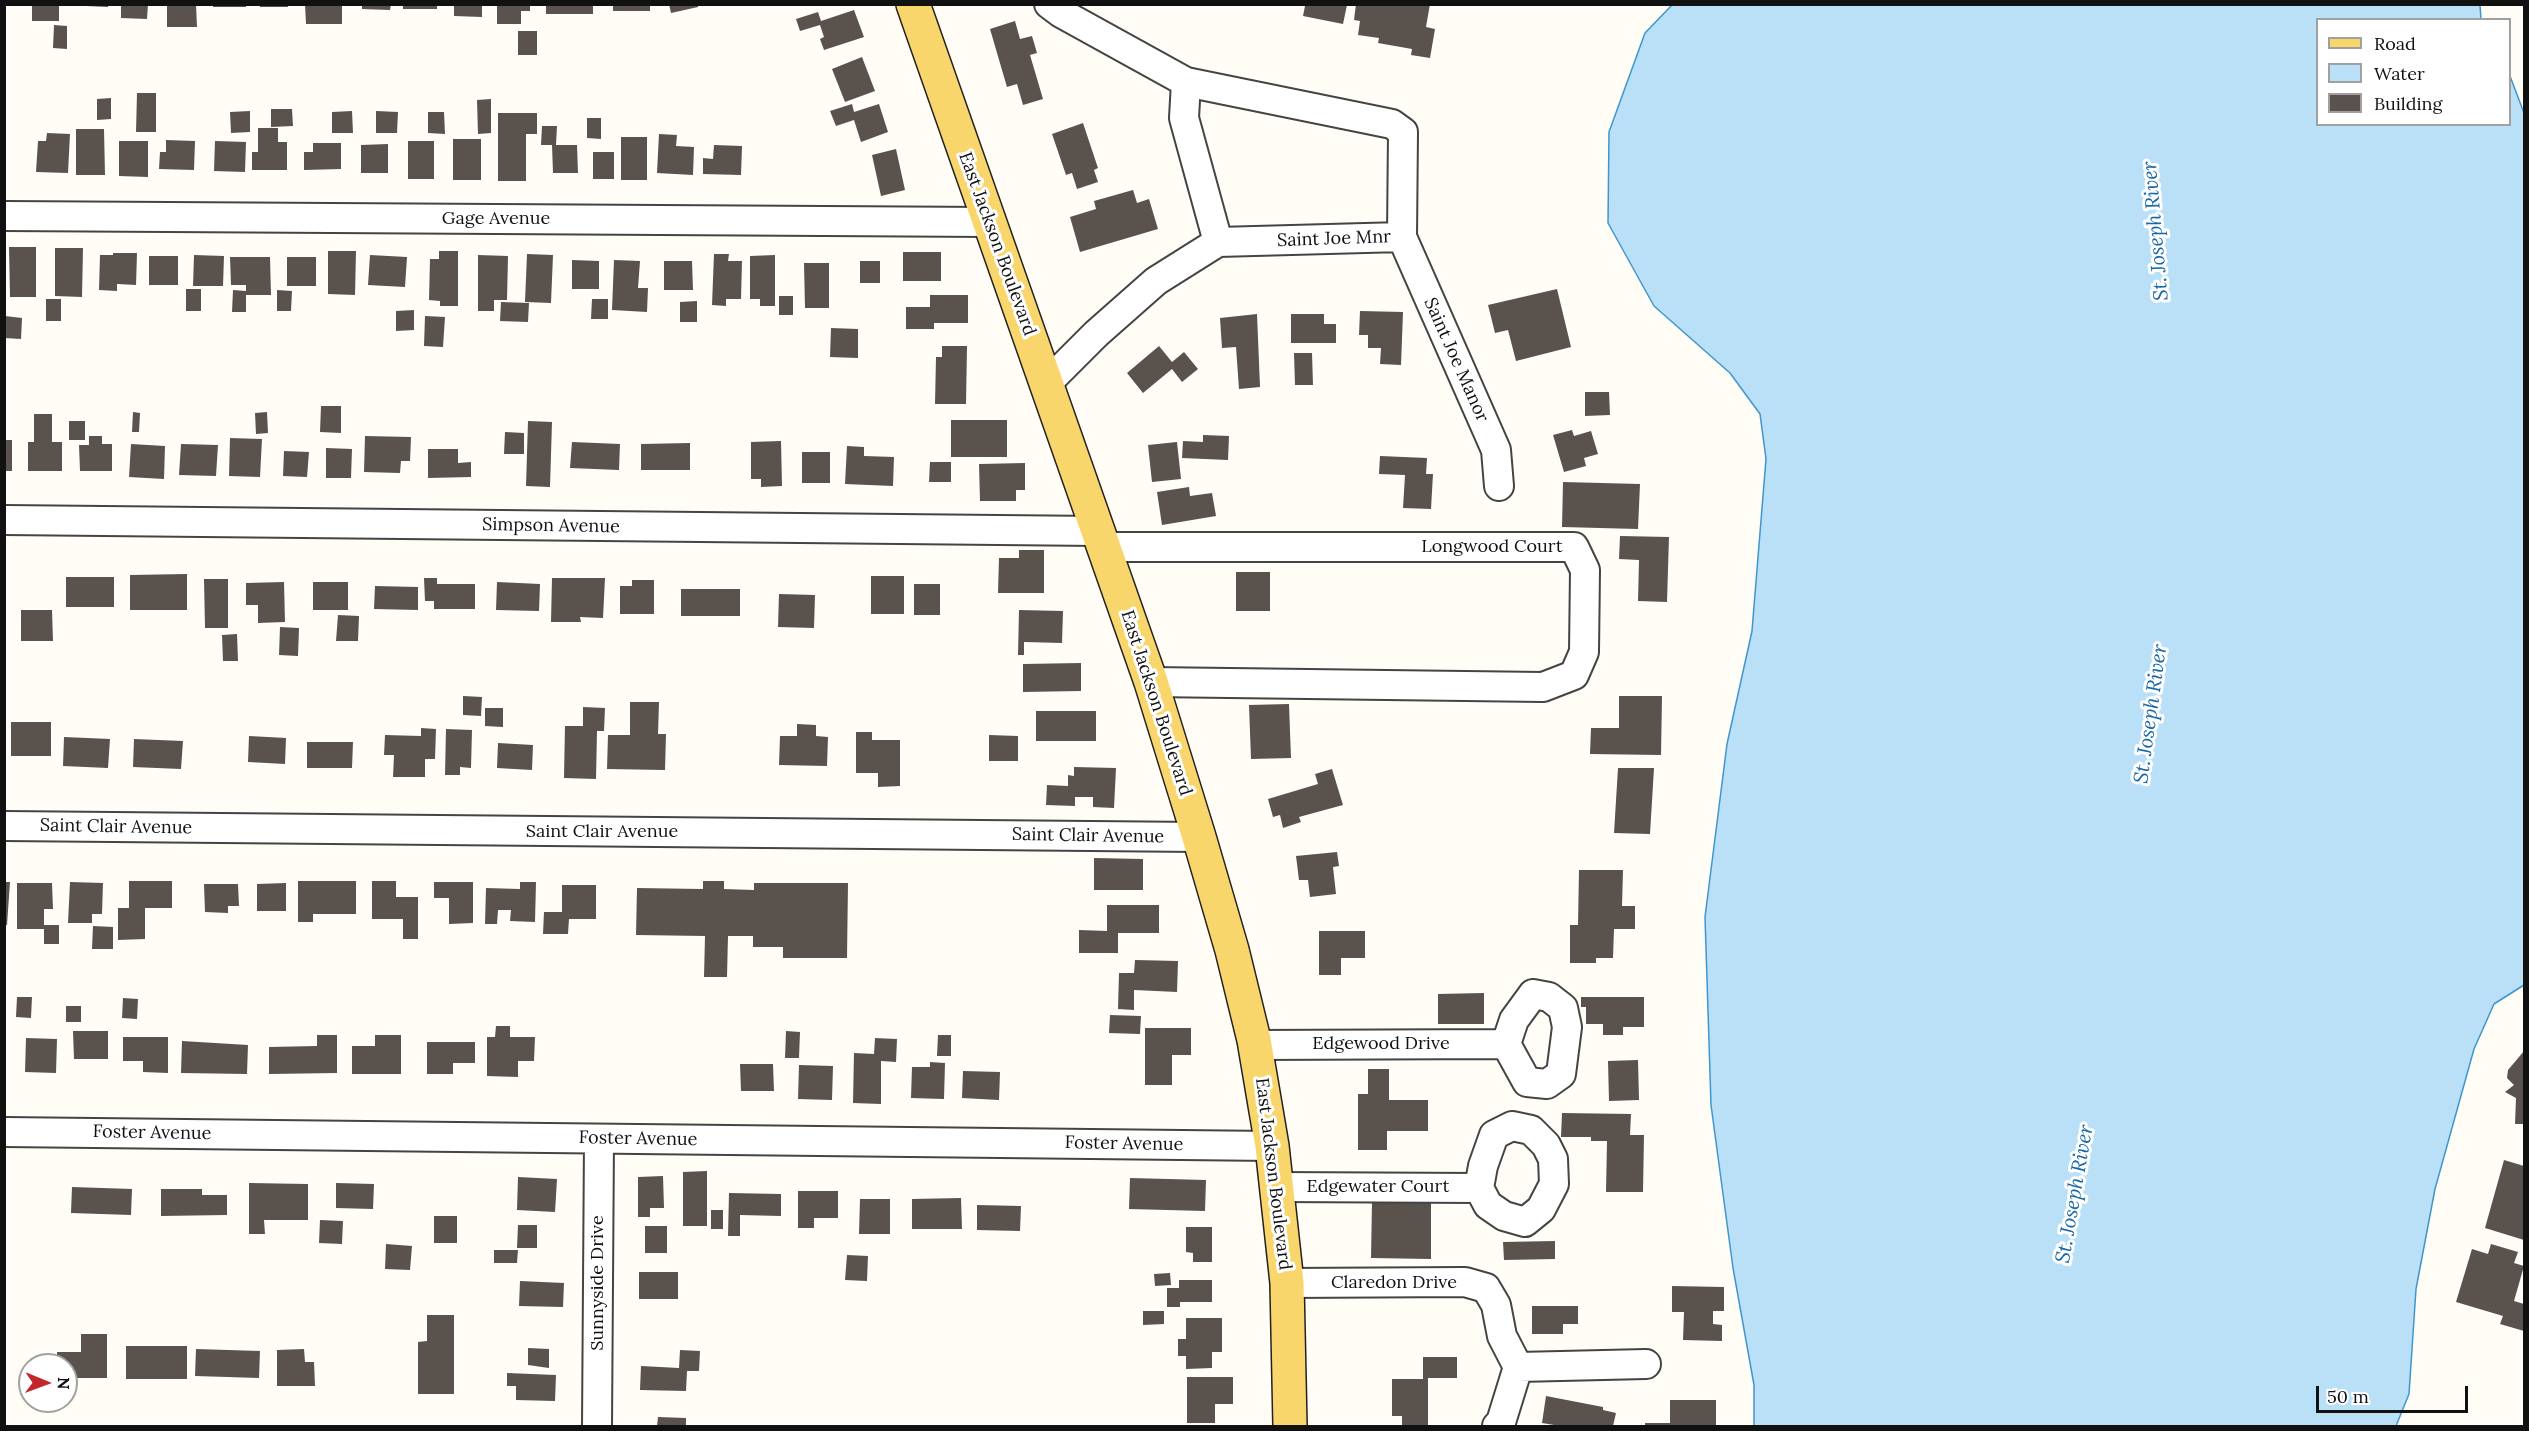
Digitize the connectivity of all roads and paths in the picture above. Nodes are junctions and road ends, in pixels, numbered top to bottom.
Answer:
1 (913, 4) edge
2 (1049, 4) edge
3 (1186, 82) junction
4 (4, 216) edge
5 (988, 222) junction
6 (1401, 237) junction
7 (1218, 242) junction
8 (1047, 382) junction
9 (1499, 486) dead end
10 (4, 520) edge
11 (1101, 539) junction
12 (1151, 682) junction
13 (4, 826) edge
14 (1200, 837) junction
15 (1506, 1044) dead end
16 (1255, 1045) junction
17 (4, 1132) edge
18 (599, 1139) junction
19 (1272, 1146) junction
20 (1276, 1187) junction
21 (1479, 1188) dead end
22 (1287, 1283) junction
23 (1646, 1364) dead end
24 (1518, 1367) junction
25 (597, 1426) edge
26 (1290, 1426) edge
27 (1497, 1426) edge

1 - 5 main road, East Jackson Boulevard
2 - 3 street, Saint Joe Mnr
3 - 6 street, Saint Joe Mnr
3 - 7 street
4 - 5 street, Gage Avenue
5 - 8 main road, East Jackson Boulevard
6 - 7 street, Saint Joe Mnr
6 - 9 street, Saint Joe Manor
7 - 8 street
8 - 11 main road, East Jackson Boulevard
10 - 11 street, Simpson Avenue
11 - 12 main road, East Jackson Boulevard
11 - 12 street, Longwood Court
12 - 14 main road, East Jackson Boulevard
13 - 14 street, Saint Clair Avenue
14 - 16 main road, East Jackson Boulevard
15 - 16 street, Edgewood Drive
16 - 19 main road, East Jackson Boulevard
17 - 18 street, Foster Avenue
18 - 19 street, Foster Avenue
18 - 25 street, Sunnyside Drive
19 - 20 main road, East Jackson Boulevard
20 - 21 street, Edgewater Court
20 - 22 main road, East Jackson Boulevard
22 - 24 street, Claredon Drive
22 - 26 main road, East Jackson Boulevard
23 - 24 street
24 - 27 street

